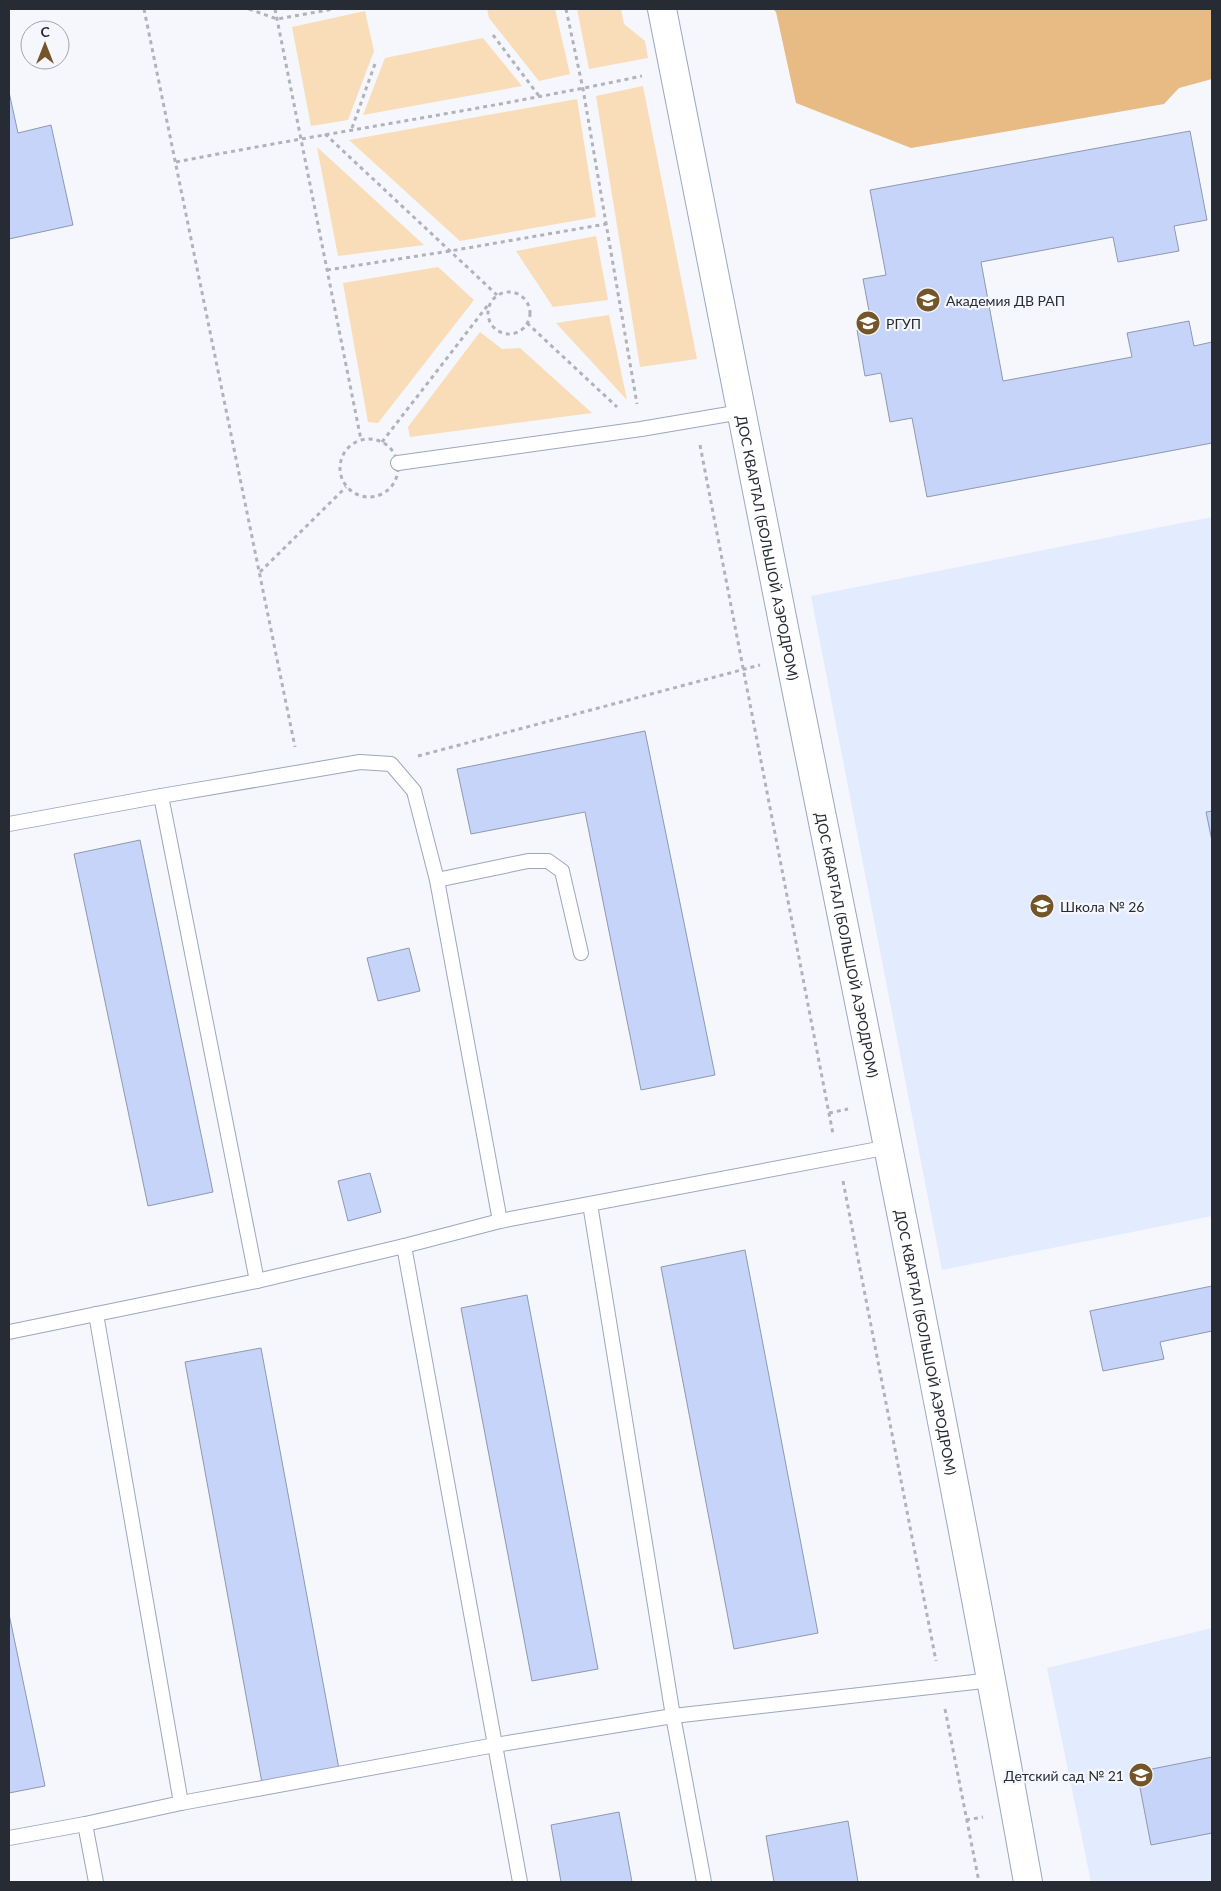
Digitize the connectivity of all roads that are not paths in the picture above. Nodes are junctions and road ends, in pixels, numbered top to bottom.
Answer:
1 (662, 9) edge
2 (741, 412) junction
3 (398, 463) road end
4 (161, 796) junction
5 (9, 824) edge
6 (437, 880) junction
7 (580, 953) dead end
8 (889, 1147) junction
9 (590, 1204) junction
10 (500, 1221) junction
11 (404, 1246) junction
12 (257, 1281) junction
13 (96, 1314) junction
14 (9, 1332) edge
15 (992, 1680) junction
16 (673, 1716) junction
17 (495, 1746) junction
18 (181, 1803) junction
19 (85, 1824) junction
20 (9, 1838) edge
21 (96, 1882) edge
22 (520, 1882) edge
23 (704, 1882) edge
24 (1028, 1882) edge

1 - 2 street, ДОС КВАРТАЛ (БОЛЬШОЙ АЭРОДРОМ)
2 - 3 lane
2 - 8 street, ДОС КВАРТАЛ (БОЛЬШОЙ АЭРОДРОМ)
4 - 5 lane
4 - 6 lane
4 - 12 lane
6 - 7 lane
6 - 10 lane
8 - 9 lane
8 - 15 street, ДОС КВАРТАЛ (БОЛЬШОЙ АЭРОДРОМ)
9 - 10 lane
9 - 16 lane
10 - 11 lane
11 - 12 lane
11 - 17 lane
12 - 13 lane
13 - 14 lane
13 - 18 lane
15 - 16 lane
15 - 24 street, ДОС КВАРТАЛ (БОЛЬШОЙ АЭРОДРОМ)
16 - 17 lane
16 - 23 lane
17 - 18 lane
17 - 22 lane
18 - 19 lane
19 - 20 lane
19 - 21 lane

